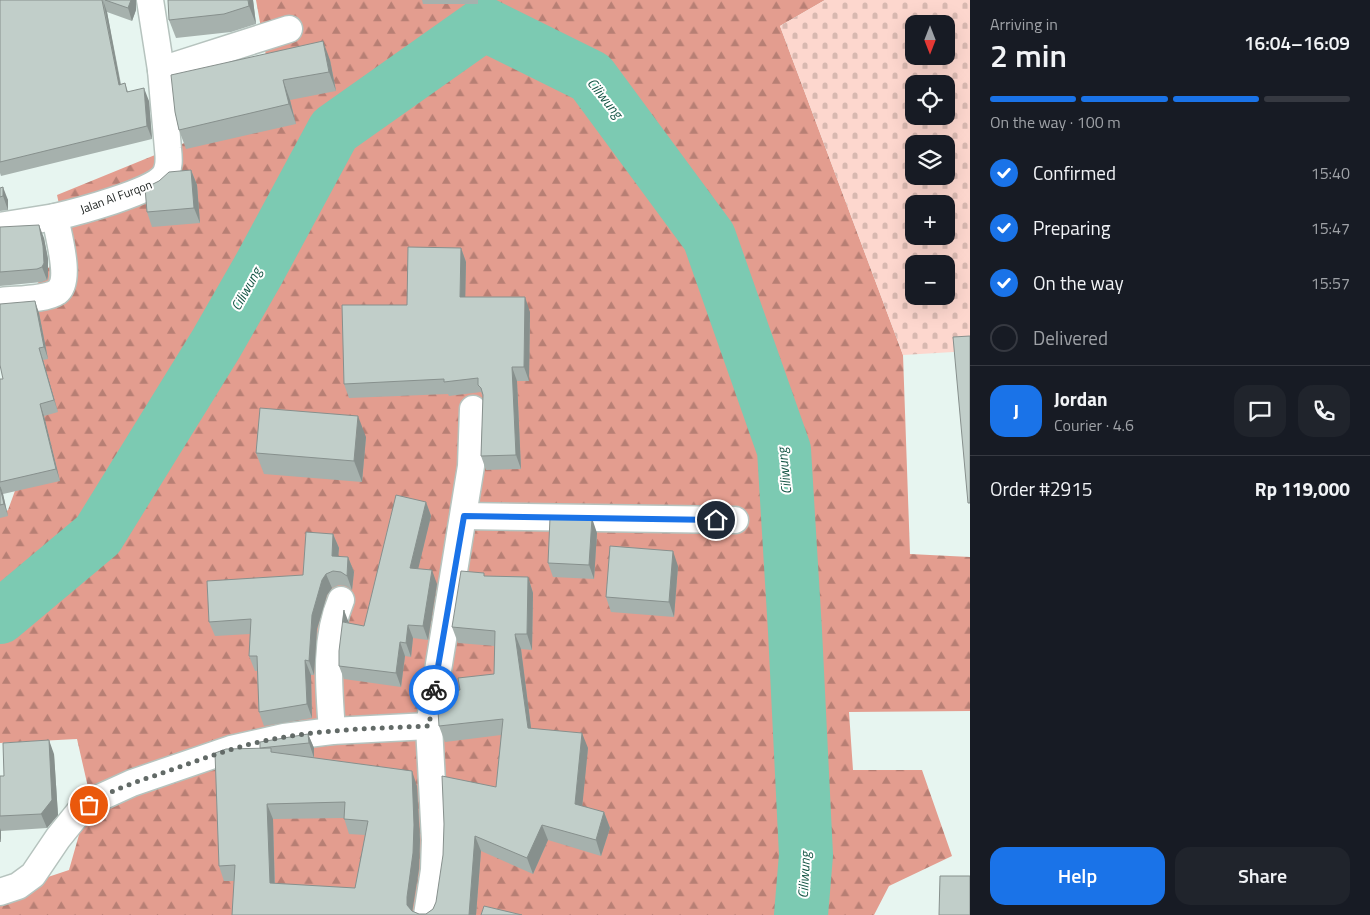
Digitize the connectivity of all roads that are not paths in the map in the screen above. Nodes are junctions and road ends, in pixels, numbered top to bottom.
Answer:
1 (150, 0) edge
2 (289, 30) dead end
3 (161, 70) junction
4 (55, 217) junction
5 (0, 226) edge
6 (0, 301) edge
7 (472, 409) dead end
8 (464, 516) junction
9 (735, 520) dead end
10 (341, 600) dead end
11 (429, 726) junction
12 (332, 731) junction
13 (0, 892) edge
14 (427, 915) edge

1 - 3 street, Jalan Al Furqon
2 - 3 street
3 - 4 street, Jalan Al Furqon
4 - 5 street, Jalan Al Furqon
4 - 6 street
7 - 8 street
8 - 9 street
8 - 11 street
10 - 12 street
11 - 12 street
11 - 14 street
12 - 13 street

